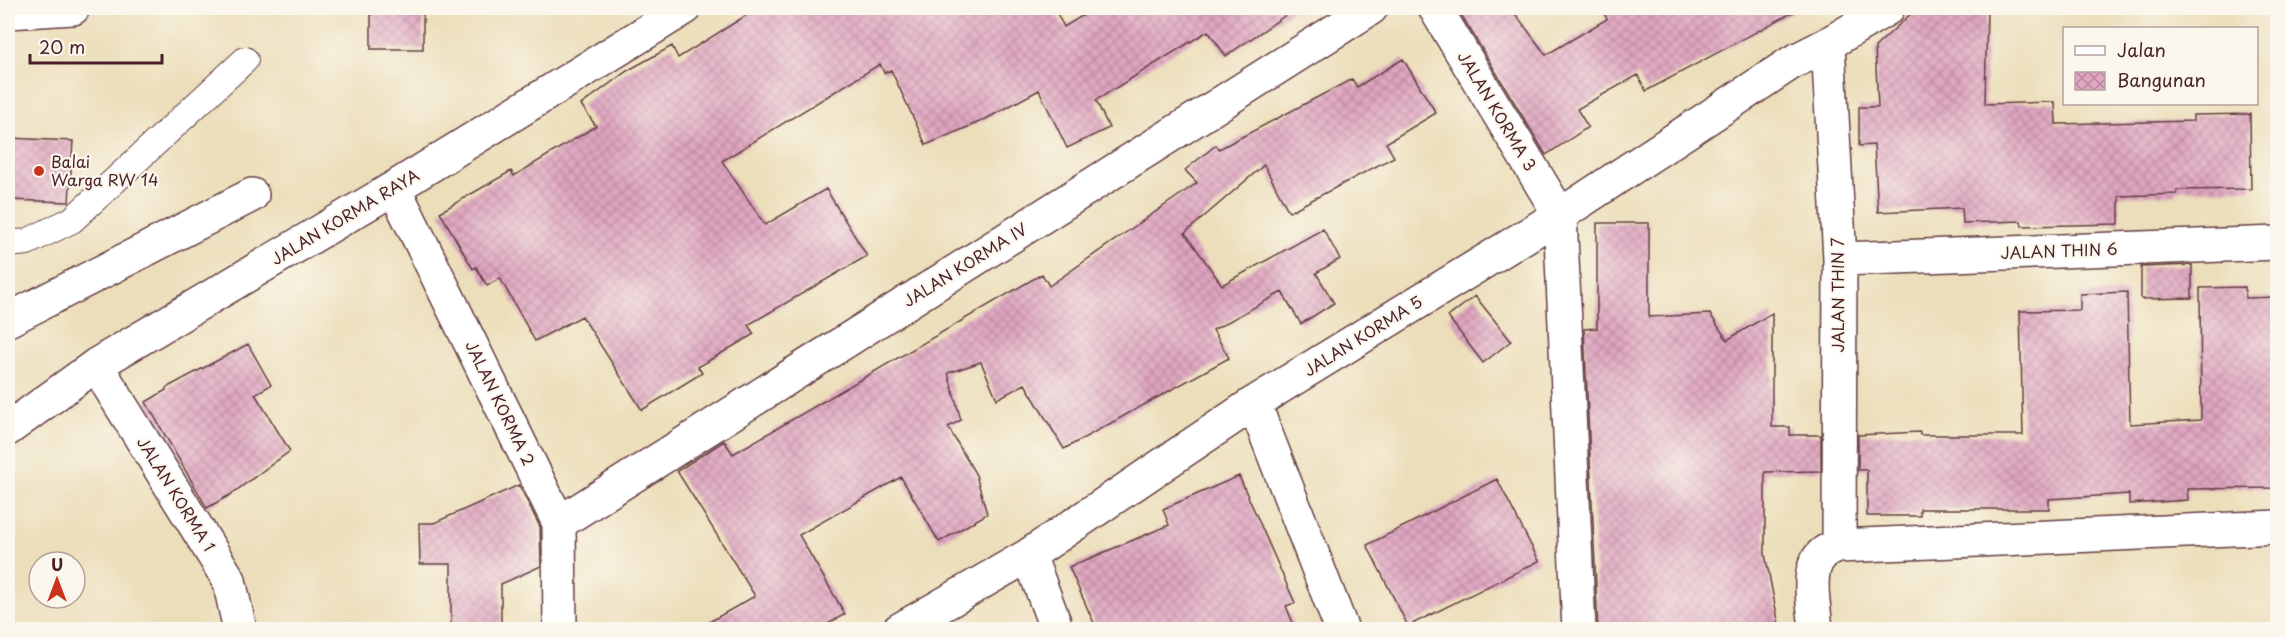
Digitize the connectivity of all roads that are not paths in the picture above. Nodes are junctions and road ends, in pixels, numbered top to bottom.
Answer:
1 (73, 8) edge
2 (685, 8) edge
3 (1371, 8) edge
4 (1435, 8) edge
5 (1888, 8) edge
6 (8, 12) edge
7 (1828, 44) junction
8 (245, 60) dead end
9 (394, 188) junction
10 (252, 195) dead end
11 (1560, 215) junction
12 (8, 243) edge
13 (2277, 243) edge
14 (1839, 259) junction
15 (8, 320) edge
16 (96, 365) junction
17 (1254, 403) junction
18 (8, 429) edge
19 (558, 523) junction
20 (2277, 527) edge
21 (1839, 546) junction
22 (1029, 555) junction
23 (240, 630) edge
24 (560, 630) edge
25 (899, 630) edge
26 (1057, 630) edge
27 (1342, 630) edge
28 (1580, 630) edge
29 (1816, 630) edge

1 - 6 street
2 - 9 street, JALAN KORMA RAYA
3 - 19 street, JALAN KORMA IV
4 - 11 street, JALAN KORMA 3
5 - 7 street, JALAN KORMA 5
7 - 11 street, JALAN KORMA 5
7 - 14 street, JALAN THIN 7
8 - 12 lane
9 - 16 street, JALAN KORMA RAYA
9 - 19 street, JALAN KORMA 2
10 - 15 street
11 - 17 street, JALAN KORMA 5
11 - 28 street
13 - 14 street, JALAN THIN 6
14 - 21 street, JALAN THIN 7
16 - 18 street, JALAN KORMA RAYA
16 - 23 street, JALAN KORMA 1
17 - 22 street, JALAN KORMA 5
17 - 27 street
19 - 24 street, JALAN KORMA 2
20 - 21 street
21 - 29 street
22 - 25 street, JALAN KORMA 5
22 - 26 street

